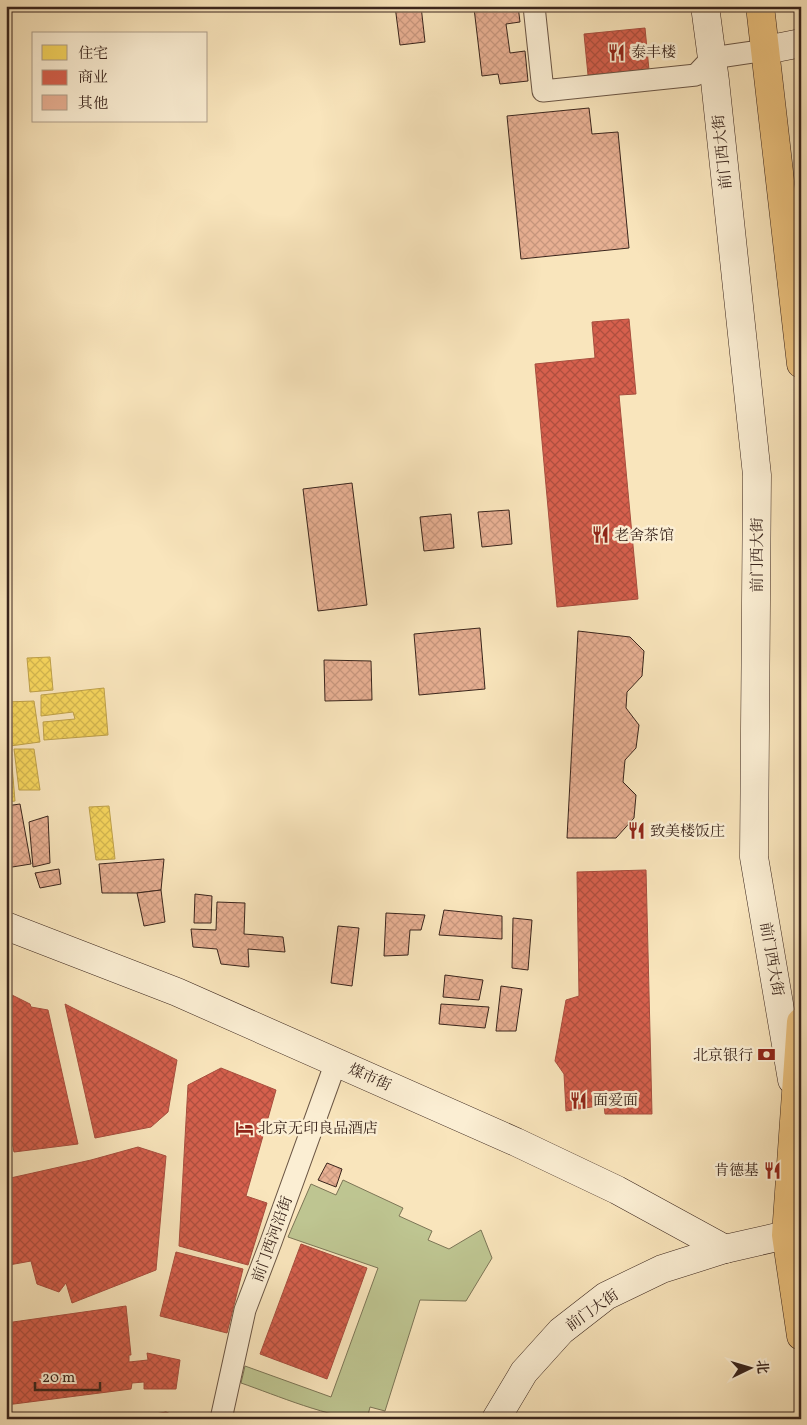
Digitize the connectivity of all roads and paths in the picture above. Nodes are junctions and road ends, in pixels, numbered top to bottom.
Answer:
1 (534, 6) edge
2 (705, 6) edge
3 (760, 6) edge
4 (801, 43) edge
5 (766, 50) junction
6 (712, 58) junction
7 (801, 364) edge
8 (6, 926) edge
9 (801, 1022) edge
10 (336, 1062) junction
11 (796, 1103) junction
12 (793, 1234) edge
13 (725, 1249) junction
14 (801, 1336) edge
15 (221, 1419) edge
16 (496, 1419) edge

1 - 6 street
2 - 6 main road, 前门西大街
3 - 5 main road
4 - 5 main road
5 - 6 street
5 - 7 main road
6 - 11 main road, 前门西大街
8 - 10 main road, 煤市街
9 - 11 main road, 前门西大街
10 - 13 main road, 煤市街
10 - 15 street, 前门西河沿街
11 - 12 main road, 前门西大街
12 - 13 main road, 前门大街
12 - 14 main road, 前门西大街
13 - 16 main road, 前门大街

